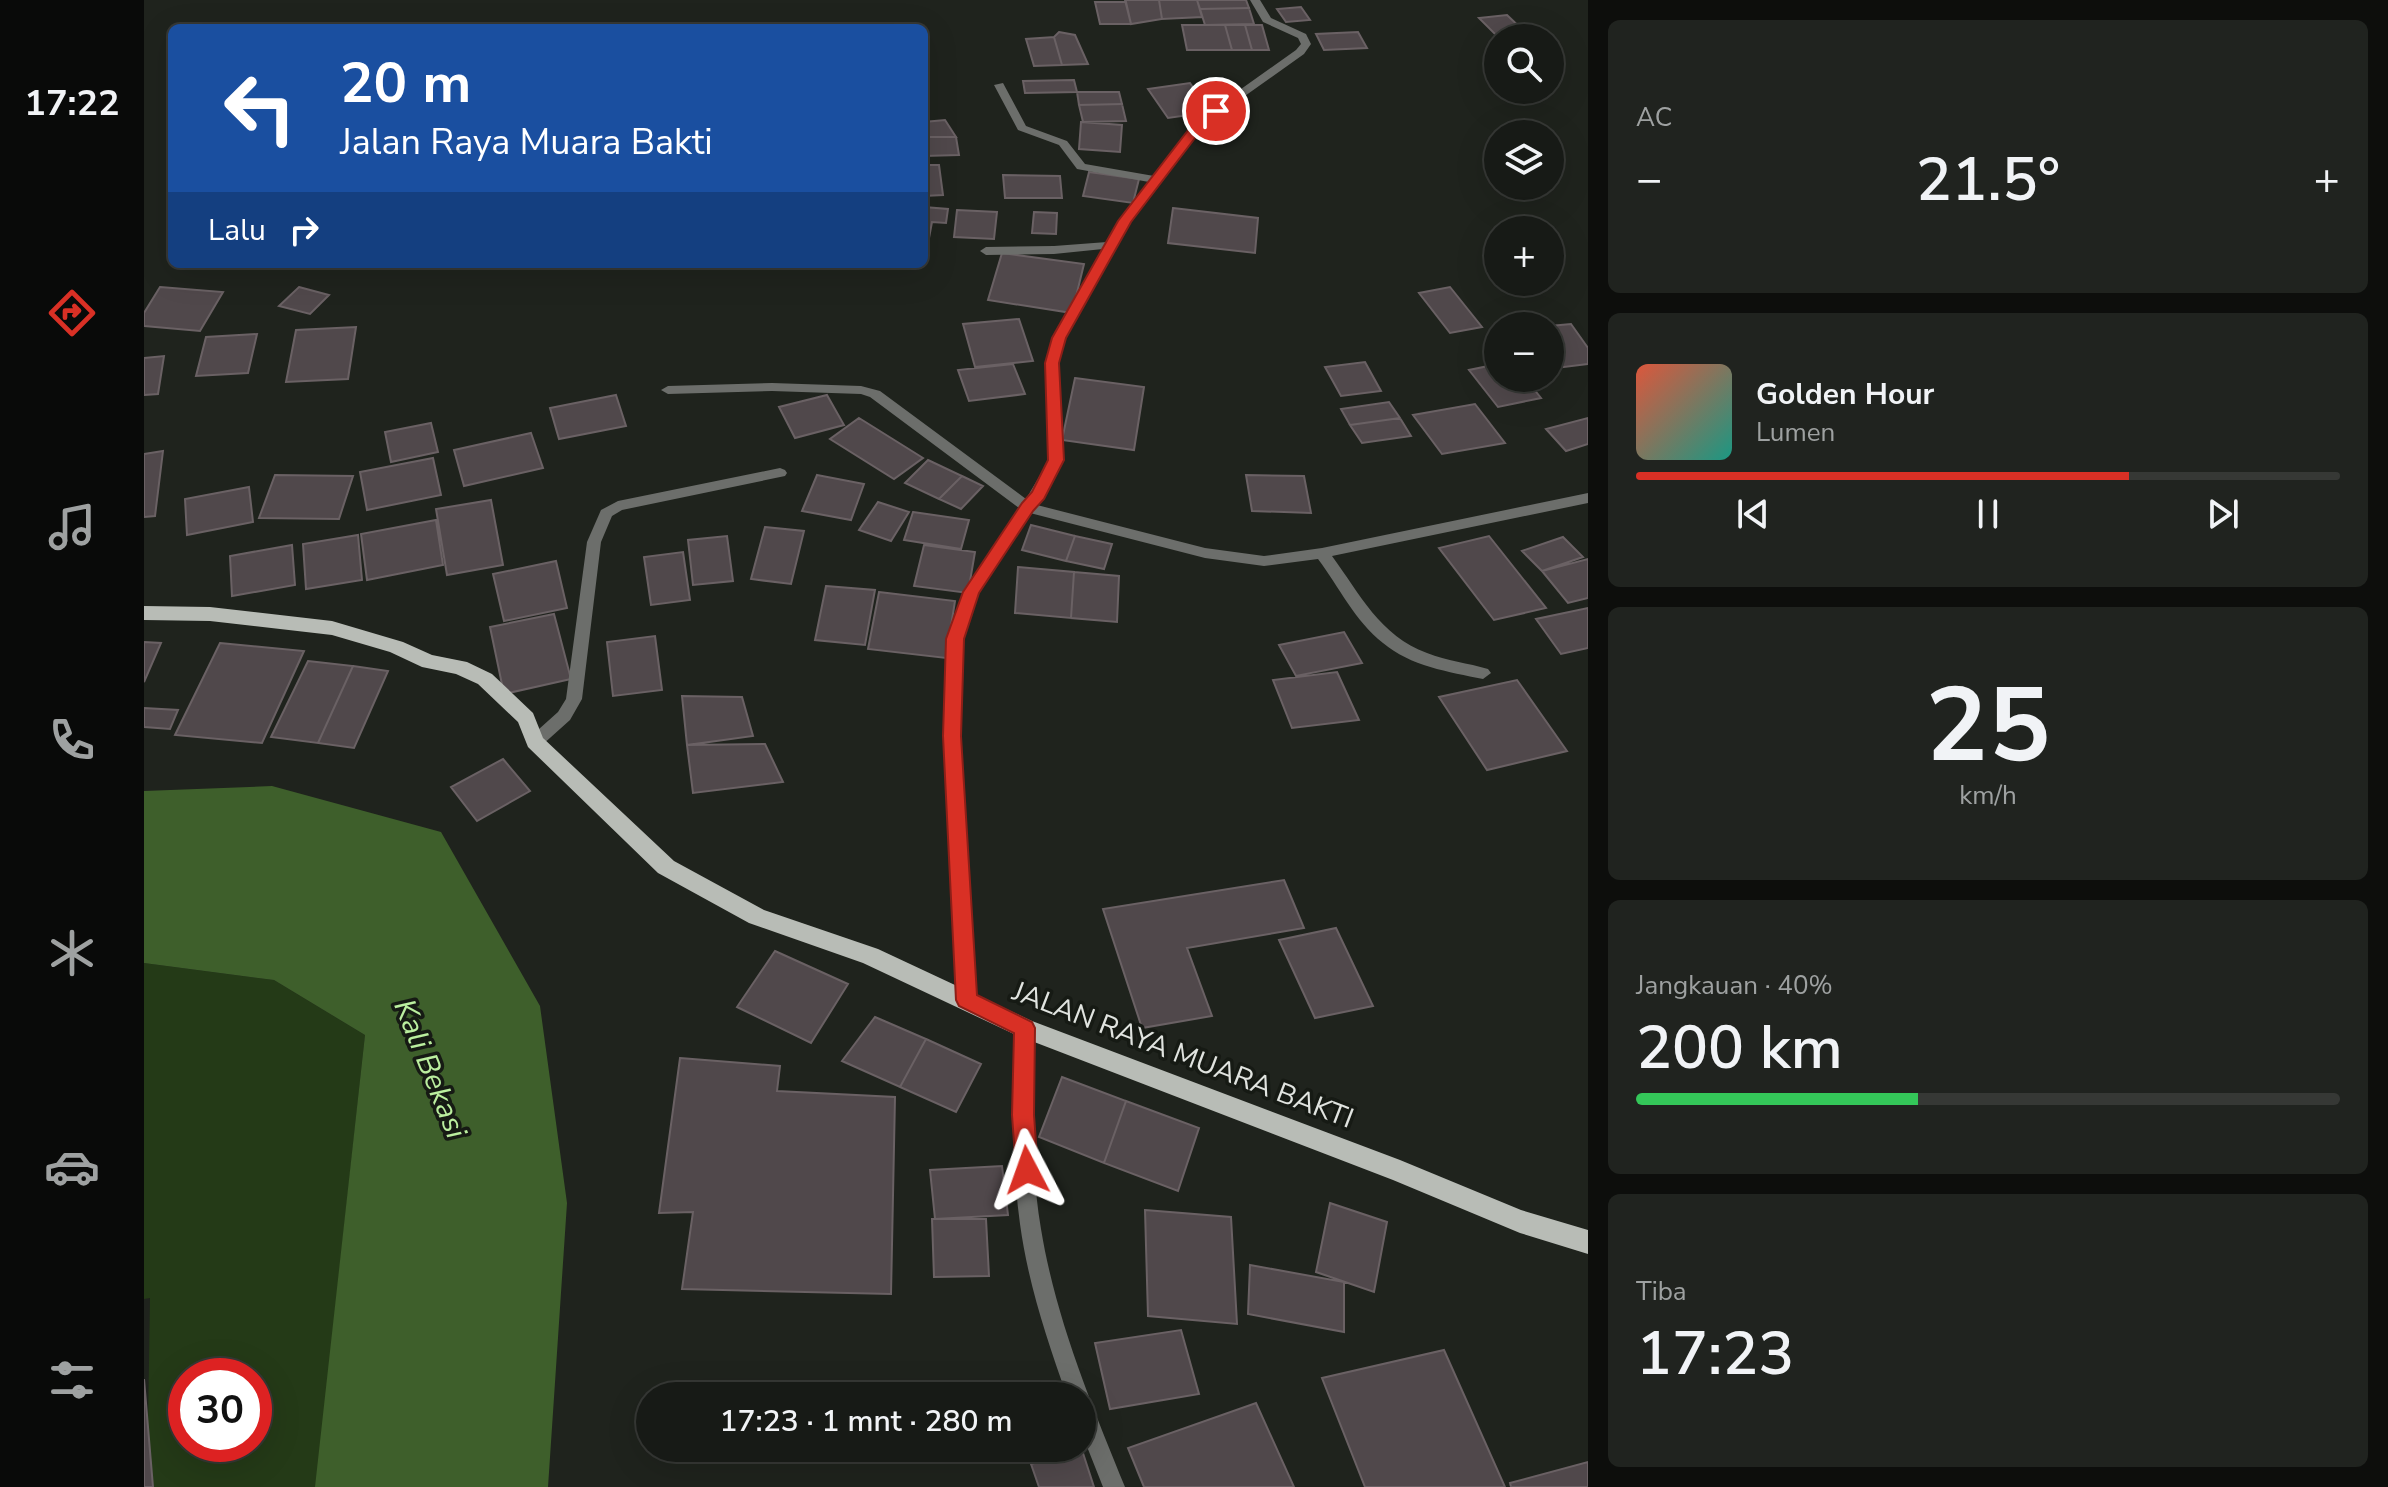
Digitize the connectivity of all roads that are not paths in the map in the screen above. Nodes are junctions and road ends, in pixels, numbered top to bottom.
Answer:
1 (1255, 0) edge
2 (999, 85) dead end
3 (1157, 180) junction
4 (1112, 245) junction
5 (986, 251) dead end
6 (668, 390) dead end
7 (780, 473) dead end
8 (1588, 498) edge
9 (1033, 501) junction
10 (1322, 553) junction
11 (144, 613) edge
12 (1483, 673) dead end
13 (535, 742) junction
14 (967, 1000) junction
15 (1024, 1028) junction
16 (1588, 1242) edge
17 (1073, 1382) edge
18 (1096, 1442) edge
19 (1114, 1487) edge

1 - 3 street
2 - 3 street
3 - 4 street
4 - 5 street
4 - 9 street
6 - 9 street
7 - 13 street
8 - 10 street
9 - 10 street
9 - 14 street
10 - 12 street
11 - 13 main road, JALAN RAYA MUARA BAKTI
13 - 14 main road, JALAN RAYA MUARA BAKTI
14 - 15 main road, JALAN RAYA MUARA BAKTI
15 - 16 main road, JALAN RAYA MUARA BAKTI
15 - 17 street
18 - 19 street

